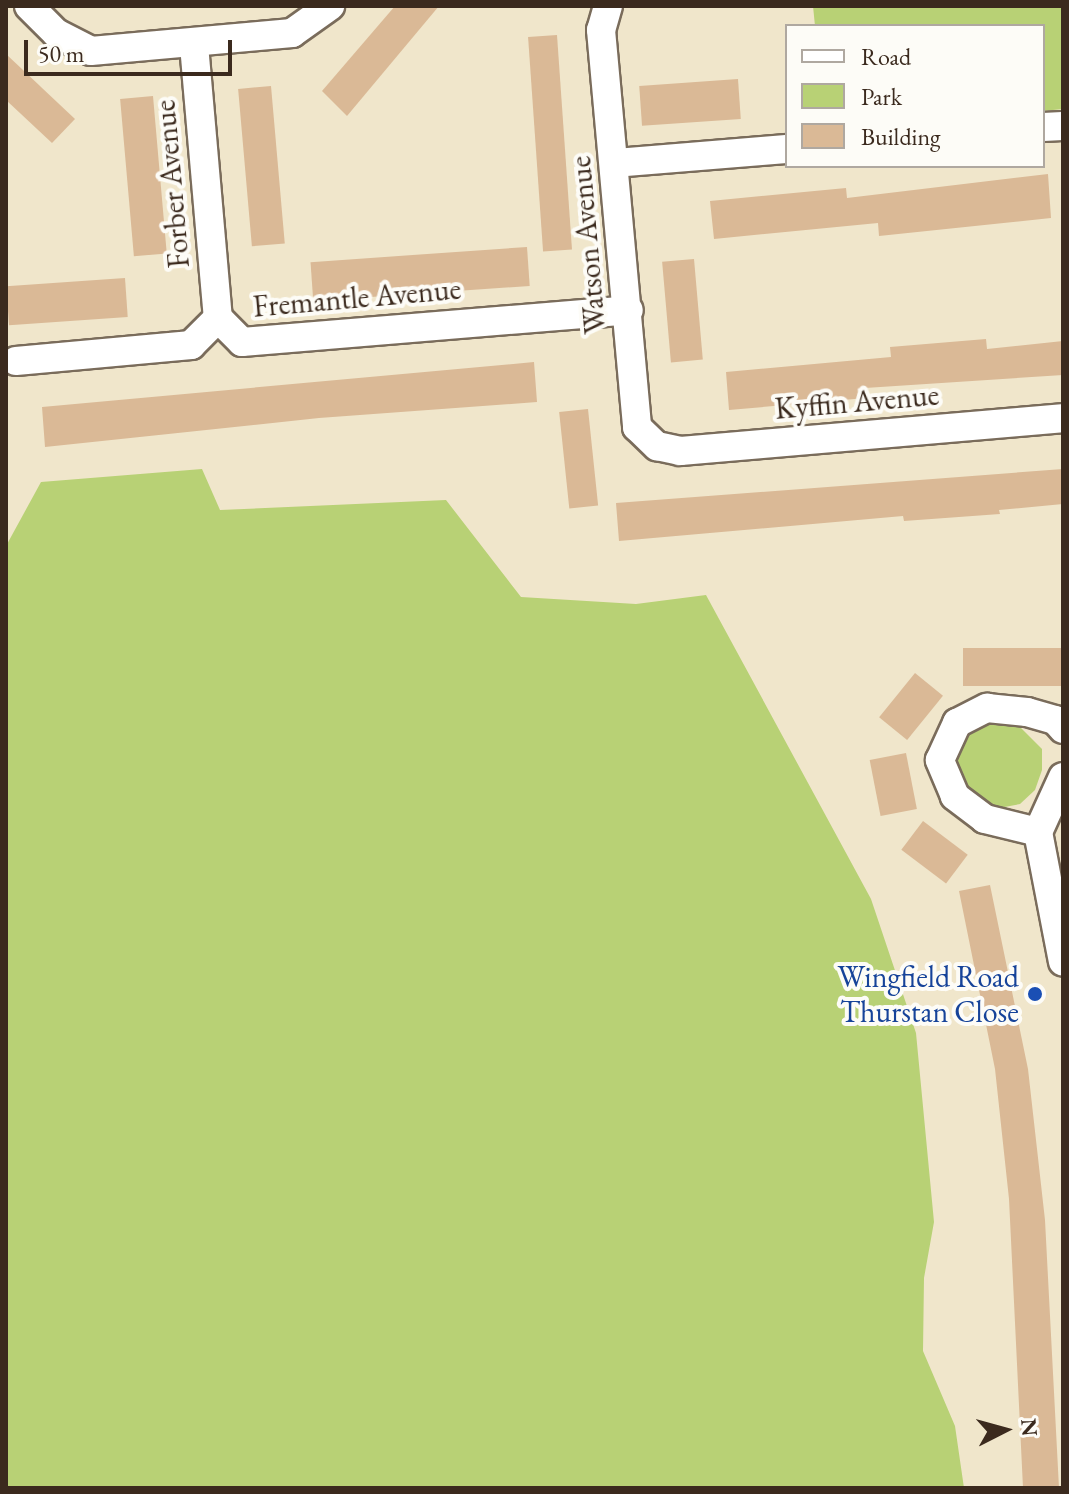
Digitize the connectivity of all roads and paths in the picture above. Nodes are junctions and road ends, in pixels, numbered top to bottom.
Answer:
1 (29, 6) edge
2 (330, 6) edge
3 (605, 18) edge
4 (194, 45) junction
5 (785, 149) edge
6 (615, 163) junction
7 (629, 310) junction
8 (218, 318) junction
9 (16, 361) dead end
10 (1063, 418) edge
11 (657, 446) joint
12 (1063, 729) edge
13 (1063, 777) edge
14 (1038, 832) junction
15 (1063, 962) edge

1 - 4 street
2 - 4 street
3 - 6 street, Watson Avenue
4 - 8 street, Forber Avenue
5 - 6 street
6 - 7 street, Watson Avenue
7 - 8 street, Fremantle Avenue
7 - 11 street, Watson Avenue
8 - 9 street, Fremantle Avenue
10 - 11 street, Kyffin Avenue
12 - 14 street
13 - 14 street
14 - 15 street

